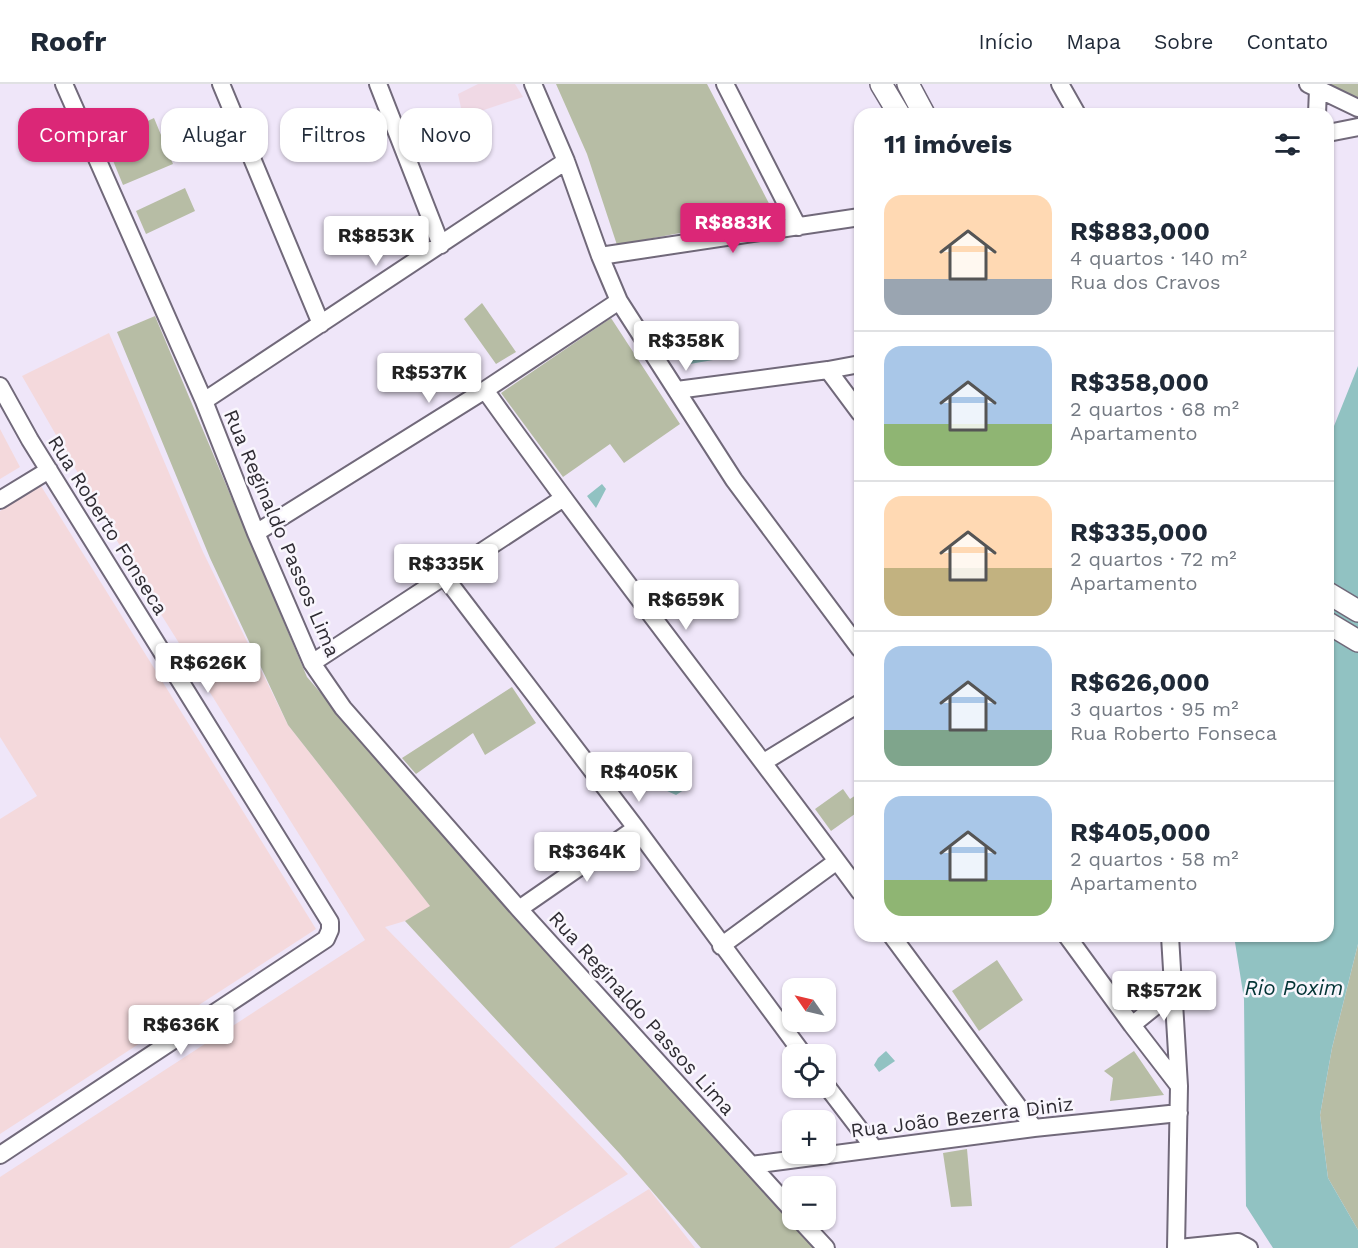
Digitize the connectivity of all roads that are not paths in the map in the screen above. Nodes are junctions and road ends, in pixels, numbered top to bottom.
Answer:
1 (64, 84) edge
2 (221, 84) edge
3 (378, 84) edge
4 (533, 84) edge
5 (724, 84) edge
6 (881, 84) edge
7 (909, 84) edge
8 (1060, 84) edge
9 (1313, 86) edge
10 (895, 108) edge
11 (921, 108) edge
12 (1074, 108) edge
13 (1316, 108) edge
14 (1358, 108) edge
15 (1358, 128) edge
16 (1334, 132) edge
17 (566, 161) junction
18 (854, 218) edge
19 (798, 226) junction
20 (441, 245) junction
21 (600, 256) junction
22 (619, 301) junction
23 (321, 324) junction
24 (854, 365) edge
25 (828, 370) junction
26 (0, 386) edge
27 (485, 390) junction
28 (677, 390) junction
29 (204, 401) junction
30 (854, 405) edge
31 (49, 470) junction
32 (562, 499) junction
33 (0, 500) edge
34 (256, 533) junction
35 (444, 576) junction
36 (1334, 596) edge
37 (1358, 611) edge
38 (1334, 627) edge
39 (854, 641) edge
40 (1358, 641) edge
41 (312, 663) junction
42 (854, 707) edge
43 (764, 762) junction
44 (636, 828) junction
45 (837, 861) junction
46 (854, 884) edge
47 (519, 909) junction
48 (896, 942) edge
49 (1071, 942) edge
50 (1170, 942) edge
51 (721, 946) junction
52 (1173, 992) junction
53 (1132, 1025) junction
54 (795, 1044) edge
55 (1179, 1086) junction
56 (836, 1098) edge
57 (1179, 1113) junction
58 (1034, 1128) junction
59 (874, 1149) junction
60 (0, 1155) edge
61 (751, 1165) junction
62 (782, 1199) edge
63 (809, 1230) edge
64 (826, 1248) edge
65 (1178, 1248) edge
66 (1249, 1248) edge

1 - 29 street, Rua Reginaldo Passos Lima
2 - 23 street
3 - 20 street
4 - 17 street
5 - 19 street
6 - 10 main road
7 - 11 main road
8 - 12 street
9 - 13 street
9 - 14 street
15 - 16 street
17 - 20 street
17 - 21 street
18 - 19 street
19 - 21 street
20 - 23 street
21 - 22 street
22 - 27 street
22 - 28 street
23 - 29 street
24 - 25 street
25 - 28 street
25 - 30 street
26 - 31 street, Rua Roberto Fonseca
27 - 32 street
27 - 34 street
28 - 39 street
29 - 34 street, Rua Reginaldo Passos Lima
31 - 33 street
31 - 60 street, Rua Roberto Fonseca
32 - 35 street
32 - 43 street
34 - 41 street, Rua Reginaldo Passos Lima
35 - 41 street
35 - 44 street
36 - 37 main road
38 - 40 main road
41 - 47 street, Rua Reginaldo Passos Lima
42 - 43 street
43 - 45 street
44 - 47 street
44 - 51 street
45 - 46 street
45 - 51 street
47 - 61 street, Rua Reginaldo Passos Lima
48 - 58 street
49 - 53 street
50 - 52 street
51 - 54 street
52 - 53 street
52 - 55 street
53 - 55 street
55 - 57 street
56 - 59 street
57 - 58 street, Rua João Bezerra Diniz
57 - 65 street
58 - 59 street, Rua João Bezerra Diniz
59 - 61 street, Rua João Bezerra Diniz
61 - 62 street, Rua Reginaldo Passos Lima
63 - 64 street
65 - 66 street

